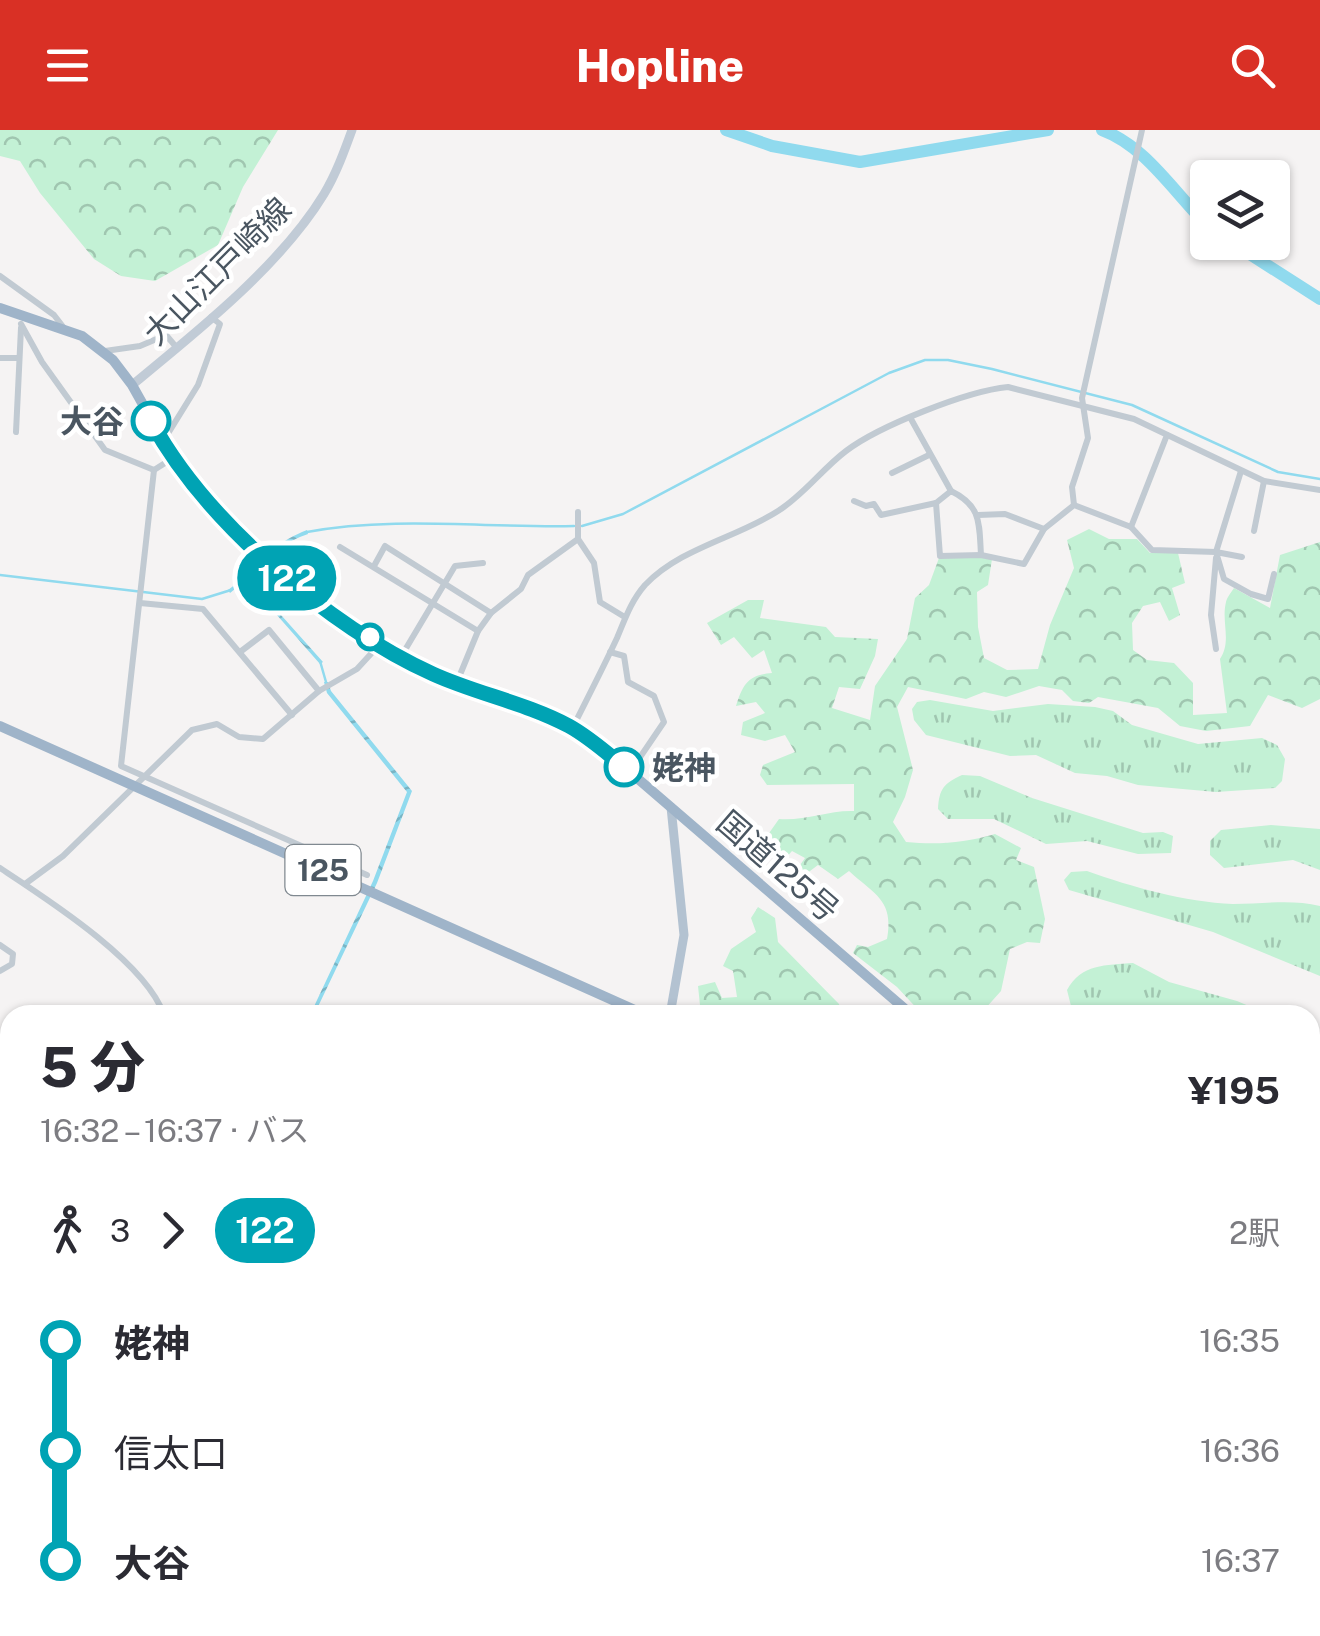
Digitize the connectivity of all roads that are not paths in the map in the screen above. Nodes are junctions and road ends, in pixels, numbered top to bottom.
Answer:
1 (352, 130) edge
2 (1142, 130) edge
3 (0, 276) edge
4 (0, 308) edge
5 (211, 317) junction
6 (22, 319) junction
7 (64, 329) junction
8 (177, 348) junction
9 (104, 351) junction
10 (0, 358) edge
11 (19, 358) junction
12 (132, 384) junction
13 (1082, 402) junction
14 (910, 419) junction
15 (16, 432) dead end
16 (1167, 436) junction
17 (163, 442) junction
18 (930, 455) junction
19 (172, 458) junction
20 (154, 470) junction
21 (1240, 470) junction
22 (892, 473) dead end
23 (1264, 481) junction
24 (1320, 490) edge
25 (951, 492) junction
26 (854, 501) dead end
27 (936, 503) junction
28 (1074, 505) junction
29 (578, 512) dead end
30 (978, 515) junction
31 (1131, 527) junction
32 (1044, 529) junction
33 (1254, 530) dead end
34 (578, 540) junction
35 (340, 547) dead end
36 (1216, 552) junction
37 (981, 554) junction
38 (1242, 557) dead end
39 (482, 563) dead end
40 (374, 566) junction
41 (1274, 574) dead end
42 (446, 584) junction
43 (140, 601) junction
44 (433, 602) junction
45 (491, 614) junction
46 (623, 616) junction
47 (478, 632) junction
48 (380, 644) junction
49 (1216, 649) dead end
50 (240, 652) junction
51 (610, 652) junction
52 (401, 656) junction
53 (456, 683) junction
54 (319, 691) junction
55 (292, 716) junction
56 (0, 726) edge
57 (573, 728) junction
58 (630, 772) junction
59 (144, 776) junction
60 (134, 786) junction
61 (671, 807) junction
62 (0, 868) edge
63 (367, 875) dead end
64 (12, 876) junction
65 (0, 883) edge
66 (24, 884) junction
67 (0, 945) edge
68 (0, 971) edge
69 (159, 1005) edge
70 (624, 1005) edge
71 (672, 1005) edge
72 (900, 1005) edge

1 - 5 main road, 大山江戸崎線
2 - 13 street
3 - 7 street
4 - 6 highway, 国道125号
5 - 8 main road, 大山江戸崎線
5 - 17 street
6 - 7 highway, 国道125号
6 - 11 street
6 - 20 street
7 - 9 highway, 国道125号
8 - 9 street
8 - 12 main road, 大山江戸崎線
9 - 12 highway, 国道125号
10 - 11 street
11 - 15 street
12 - 17 highway, 国道125号
13 - 14 street
13 - 16 street
13 - 28 street
14 - 18 street
14 - 46 street
16 - 21 street
16 - 31 street
17 - 19 highway, 国道125号
18 - 22 street
18 - 25 street
19 - 20 street
19 - 48 highway, 国道125号
20 - 43 street
21 - 23 street
21 - 36 street
23 - 24 street
23 - 33 street
25 - 27 street
25 - 30 street
26 - 27 street
27 - 37 street
28 - 31 street
28 - 32 street
29 - 34 street
30 - 32 street
30 - 37 street
31 - 36 street
32 - 37 street
34 - 45 street
34 - 46 street
35 - 40 street
36 - 38 street
36 - 41 street
36 - 49 street
39 - 42 street
40 - 42 street
40 - 44 street
42 - 44 street
42 - 45 street
43 - 50 street
43 - 59 street
44 - 47 street
44 - 52 street
45 - 47 street
46 - 51 street
47 - 53 street
48 - 52 highway, 国道125号
48 - 54 street
50 - 54 street
50 - 55 street
51 - 57 street
51 - 58 street
52 - 53 highway, 国道125号
53 - 57 highway, 国道125号
54 - 55 street
55 - 59 street
56 - 60 highway, 125
57 - 58 highway, 国道125号
58 - 61 highway, 国道125号
59 - 60 street
59 - 63 street
60 - 66 street
60 - 70 highway, 125
61 - 71 main road
61 - 72 highway, 国道125号
62 - 64 street
64 - 65 street
64 - 66 street
66 - 69 street
67 - 68 street

